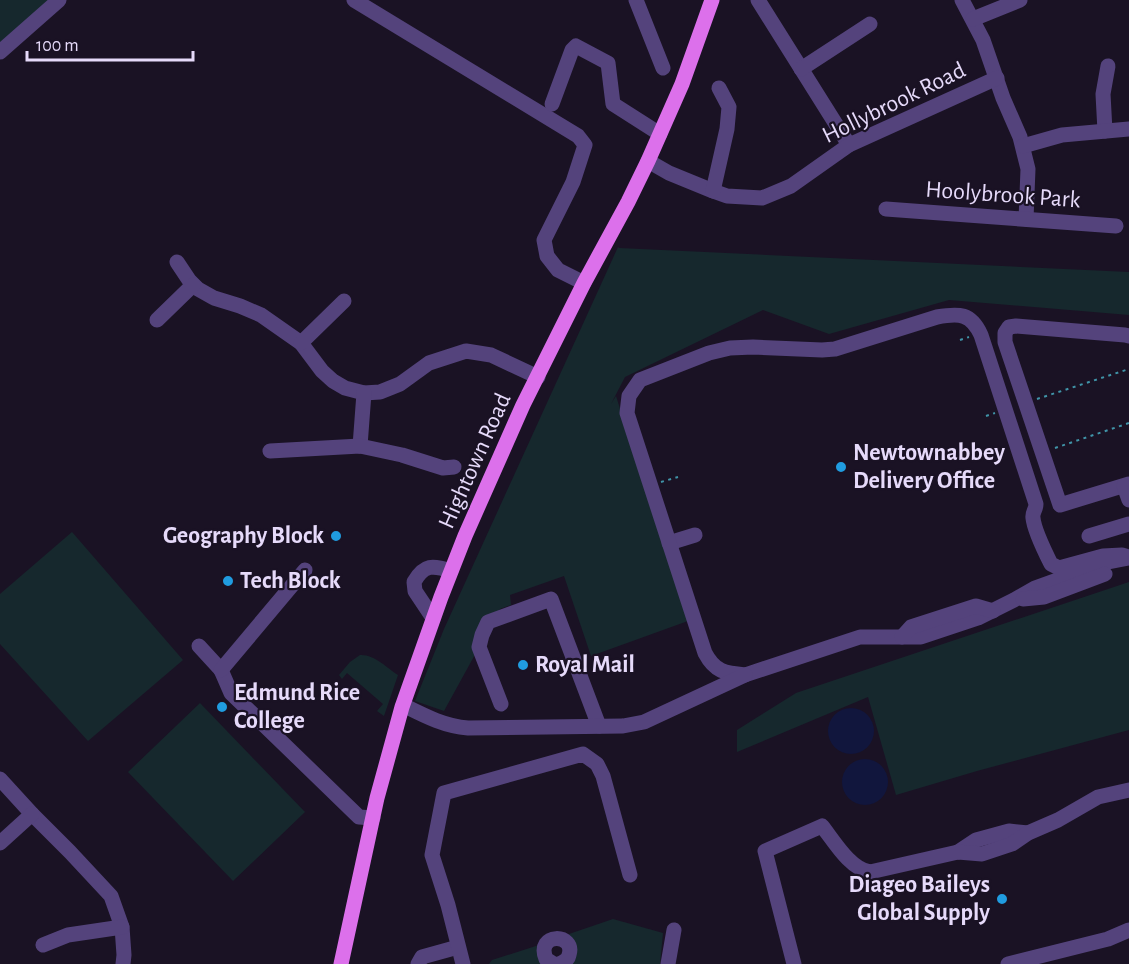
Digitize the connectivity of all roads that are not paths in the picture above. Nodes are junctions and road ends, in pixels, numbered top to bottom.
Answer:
1 (59, 0) edge
2 (354, 0) edge
3 (636, 0) edge
4 (712, 0) edge
5 (758, 0) edge
6 (962, 0) edge
7 (1020, 0) edge
8 (973, 20) junction
9 (870, 24) dead end
10 (0, 52) edge
11 (1108, 66) dead end
12 (663, 68) dead end
13 (801, 69) junction
14 (997, 78) junction
15 (719, 88) dead end
16 (552, 104) dead end
17 (1129, 129) edge
18 (1105, 131) junction
19 (660, 134) junction
20 (849, 145) junction
21 (1023, 146) junction
22 (648, 161) junction
23 (713, 191) junction
24 (886, 209) dead end
25 (1026, 219) junction
26 (1116, 226) dead end
27 (177, 262) dead end
28 (585, 284) junction
29 (194, 285) junction
30 (344, 301) dead end
31 (157, 320) dead end
32 (1129, 336) edge
33 (301, 343) junction
34 (538, 377) junction
35 (364, 393) junction
36 (360, 446) junction
37 (270, 451) dead end
38 (454, 467) dead end
39 (1127, 490) edge
40 (1129, 524) edge
41 (695, 535) dead end
42 (1089, 536) dead end
43 (669, 543) junction
44 (1129, 558) edge
45 (1129, 565) edge
46 (305, 570) dead end
47 (451, 571) junction
48 (1014, 600) junction
49 (993, 610) junction
50 (433, 618) junction
51 (902, 637) junction
52 (199, 646) dead end
53 (221, 670) junction
54 (745, 675) junction
55 (501, 704) dead end
56 (403, 705) junction
57 (599, 726) junction
58 (0, 778) edge
59 (1129, 790) edge
60 (32, 814) junction
61 (373, 818) junction
62 (0, 843) edge
63 (630, 875) dead end
64 (122, 927) junction
65 (674, 930) dead end
66 (1129, 930) edge
67 (43, 945) dead end
68 (458, 959) edge
69 (123, 964) edge
70 (341, 964) edge
71 (418, 964) edge
72 (554, 964) edge
73 (561, 964) edge
74 (668, 964) edge
75 (794, 964) edge
76 (1008, 964) edge

1 - 10 street
2 - 28 street
3 - 12 street
4 - 19 main road, Hightown Road
5 - 13 street
6 - 8 street
7 - 8 street
8 - 14 street
9 - 13 street
11 - 18 street
13 - 20 street
14 - 20 street, Hollybrook Road
14 - 21 street
15 - 23 street
16 - 19 street
17 - 18 street
18 - 21 street
19 - 22 main road, Hightown Road
20 - 23 street, Hollybrook Road
21 - 25 street
22 - 23 street, Hollybrook Road
22 - 28 main road, Hightown Road
24 - 25 street, Hoolybrook Park
25 - 26 street, Hoolybrook Park
27 - 29 street
28 - 34 main road, Hightown Road
29 - 31 street
29 - 33 street
30 - 33 street
32 - 39 street
33 - 35 street
34 - 35 street
34 - 47 main road, Hightown Road
35 - 36 street
36 - 37 street
36 - 38 street
40 - 42 street
41 - 43 street
43 - 44 street
43 - 54 street
44 - 48 street
45 - 48 street
46 - 53 street
47 - 50 main road, Hightown Road
47 - 50 street
48 - 49 street
49 - 51 street
49 - 51 street
50 - 56 main road, Hightown Road
51 - 54 street
52 - 53 street
53 - 61 street
54 - 57 street
55 - 57 street
56 - 57 street
56 - 61 main road, Hightown Road
58 - 60 street
59 - 75 street
60 - 62 street
60 - 64 street
61 - 70 main road, Hightown Road
63 - 68 street
64 - 67 street
64 - 69 street
65 - 74 street
66 - 76 street
68 - 71 street
72 - 73 street

